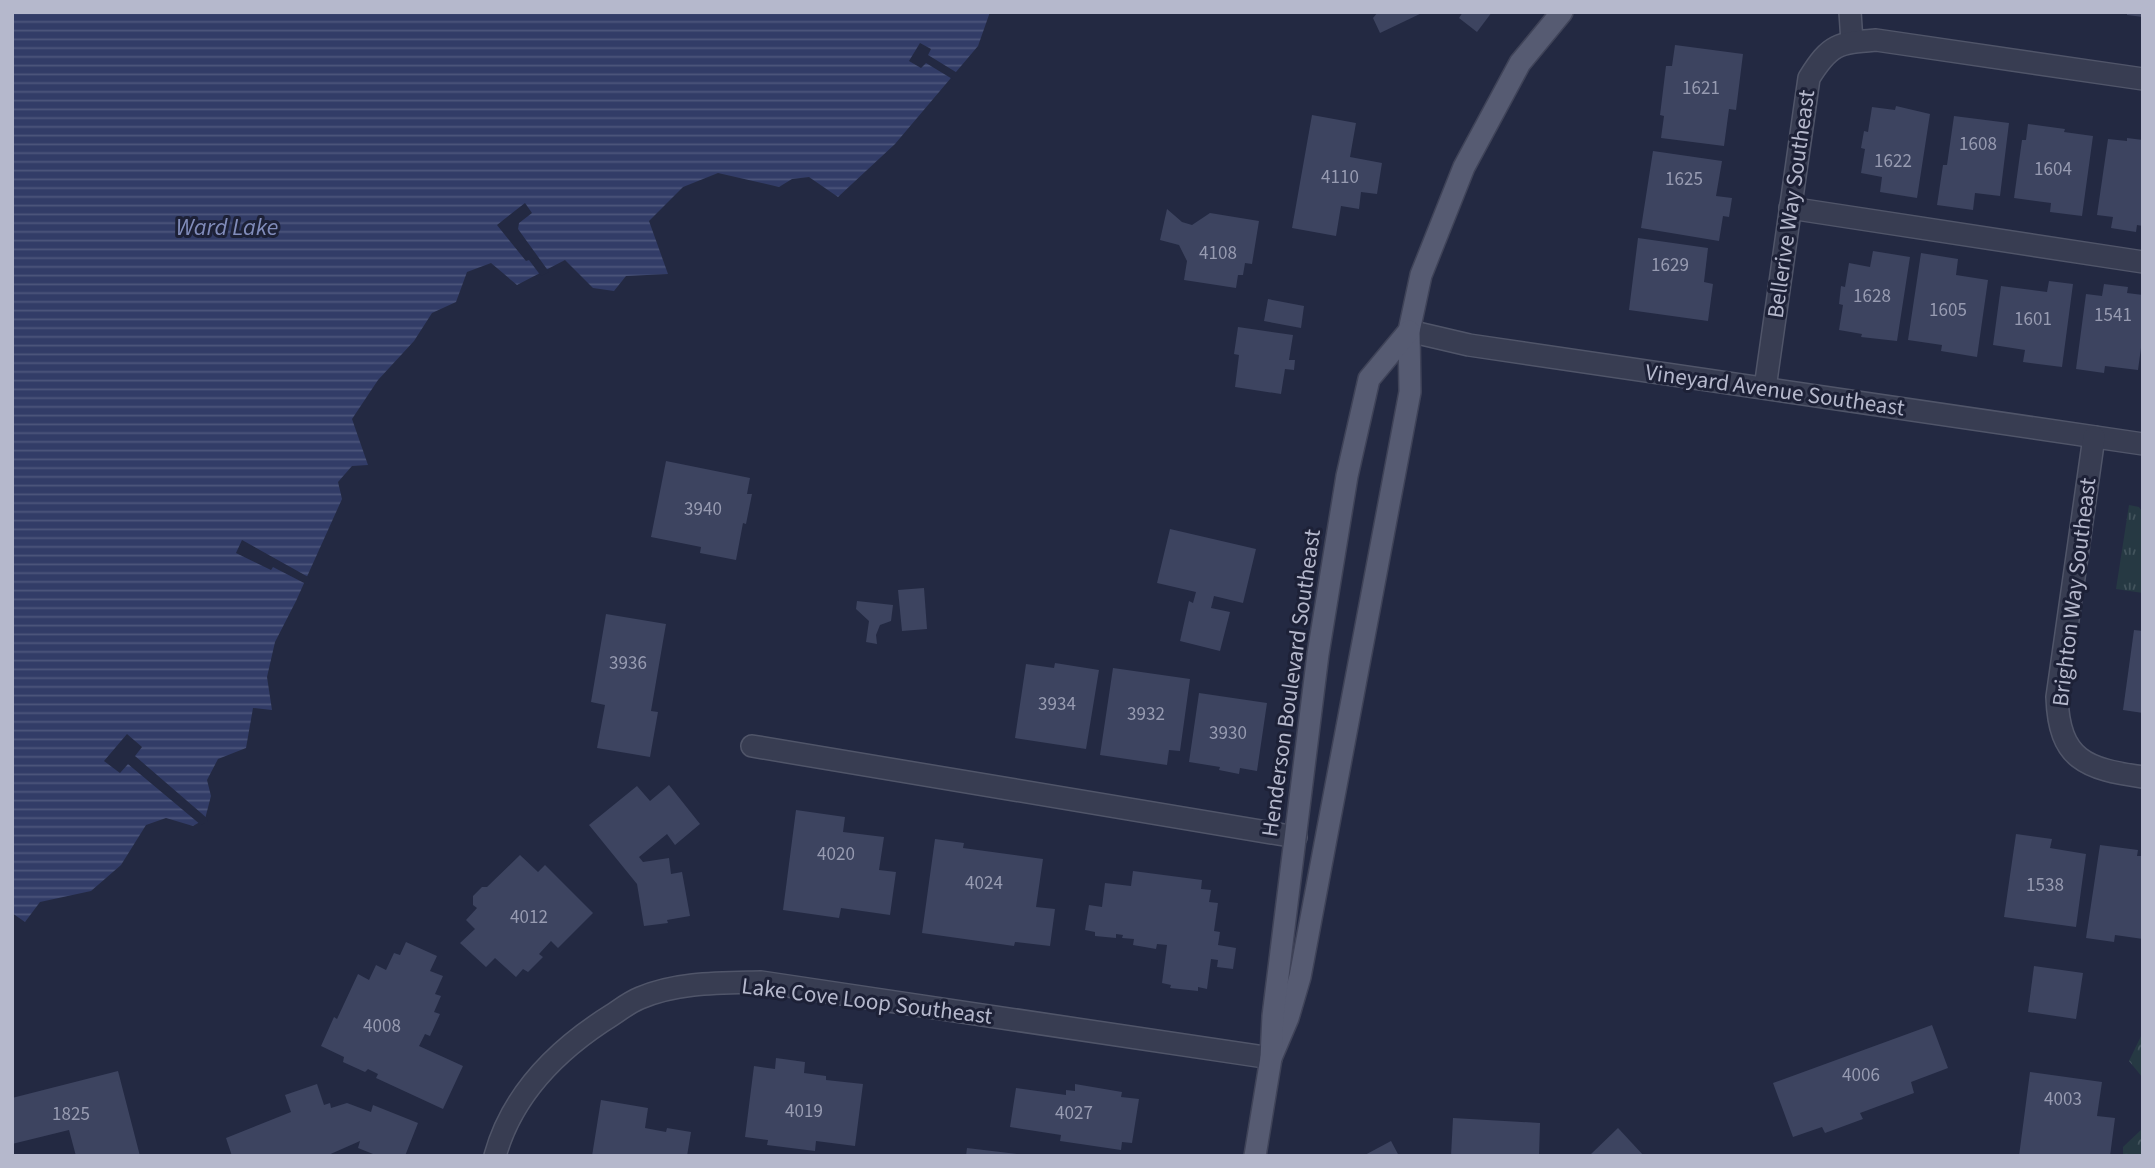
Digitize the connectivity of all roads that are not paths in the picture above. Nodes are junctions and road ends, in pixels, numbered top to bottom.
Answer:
1 (1562, 12) edge
2 (1850, 12) edge
3 (1852, 42) junction
4 (2143, 79) edge
5 (1790, 208) junction
6 (2143, 262) edge
7 (1409, 331) junction
8 (1765, 388) junction
9 (2094, 437) junction
10 (2143, 444) edge
11 (752, 746) dead end
12 (2143, 778) edge
13 (1296, 837) junction
14 (1271, 1058) junction
15 (495, 1156) edge
16 (1255, 1156) edge

1 - 7 main road, Henderson Boulevard Southeast
2 - 3 street
3 - 4 street, Bellerive Way Southeast
3 - 5 street, Bellerive Way Southeast
5 - 6 street
5 - 8 street, Bellerive Way Southeast
7 - 8 street, Vineyard Avenue Southeast
7 - 13 main road, Henderson Boulevard Southeast
7 - 14 main road, Henderson Boulevard Southeast
8 - 9 street, Vineyard Avenue Southeast
9 - 10 street, Vineyard Avenue Southeast
9 - 12 street, Brighton Way Southeast
11 - 13 street
13 - 14 main road, Henderson Boulevard Southeast
14 - 15 street, Lake Cove Loop Southeast
14 - 16 main road, Henderson Boulevard Southeast

